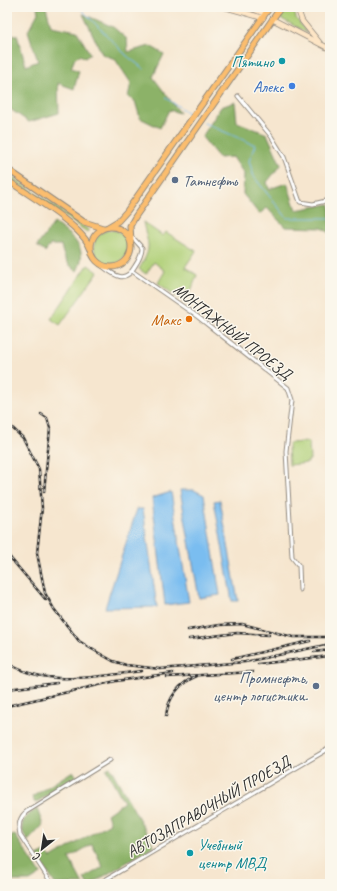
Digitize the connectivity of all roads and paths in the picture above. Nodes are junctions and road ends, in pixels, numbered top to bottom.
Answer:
1 (225, 7) edge
2 (248, 7) edge
3 (270, 7) edge
4 (280, 7) edge
5 (297, 7) edge
6 (264, 16) junction
7 (272, 19) junction
8 (322, 45) junction
9 (330, 49) edge
10 (238, 96) dead end
11 (7, 169) edge
12 (7, 180) edge
13 (330, 200) edge
14 (106, 228) junction
15 (129, 236) junction
16 (91, 251) junction
17 (102, 266) junction
18 (132, 271) junction
19 (300, 590) dead end
20 (330, 748) edge
21 (110, 760) dead end
22 (52, 884) edge
23 (98, 884) edge

1 - 6 main road
2 - 6 main road
3 - 6 main road
4 - 7 main road
5 - 8 main road
6 - 7 main road
6 - 14 main road
7 - 8 main road
7 - 15 main road
8 - 9 main road
10 - 13 street
11 - 14 main road
12 - 16 main road
14 - 15 main road
14 - 16 main road
15 - 17 main road
15 - 18 street
16 - 17 main road
17 - 18 street
18 - 19 street, МОНТАЖНЫЙ ПРОЕЗД
20 - 23 street, АВТОЗАПРАВОЧНЫЙ ПРОЕЗД
21 - 22 street

